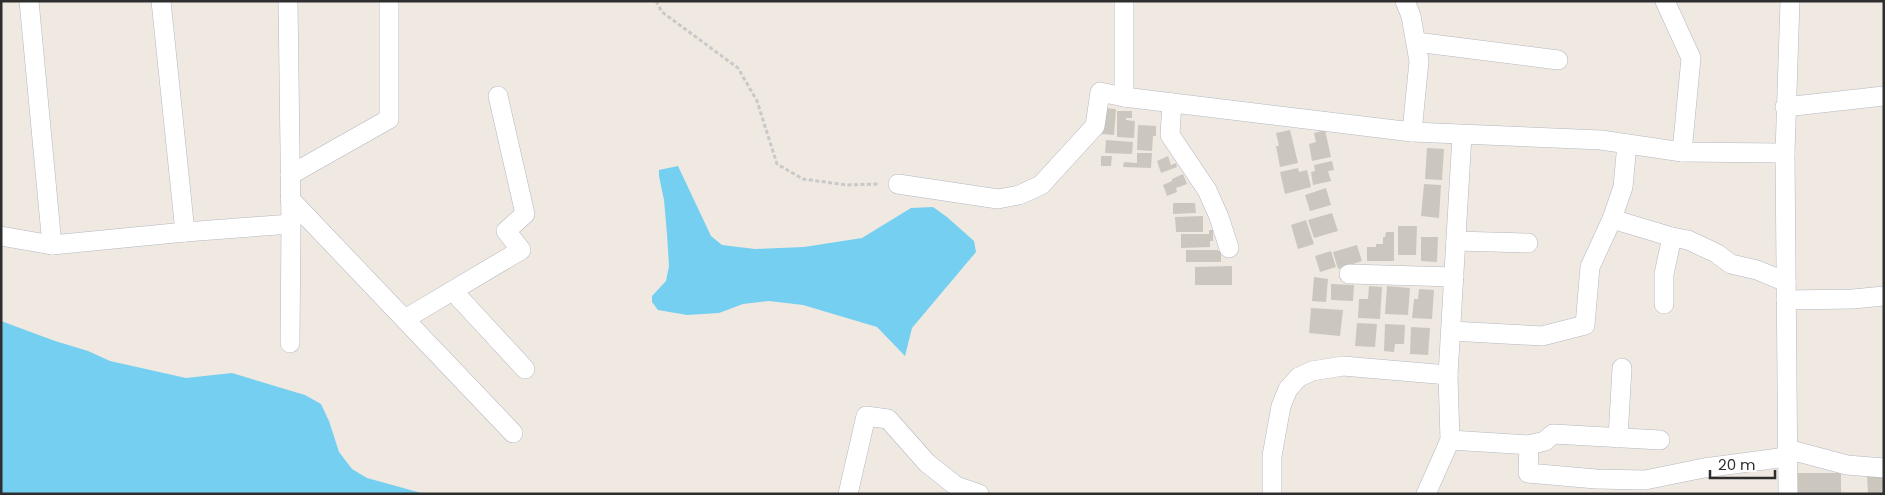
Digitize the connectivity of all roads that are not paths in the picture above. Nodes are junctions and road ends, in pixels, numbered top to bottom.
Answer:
1 (29, 1) edge
2 (161, 1) edge
3 (288, 1) edge
4 (389, 1) edge
5 (1124, 1) edge
6 (1405, 1) edge
7 (1665, 1) edge
8 (1790, 1) edge
9 (1416, 42) junction
10 (1558, 60) dead end
11 (498, 96) dead end
12 (1884, 96) edge
13 (1124, 97) junction
14 (1172, 103) junction
15 (1785, 107) junction
16 (1412, 132) junction
17 (1462, 136) junction
18 (1627, 144) junction
19 (1682, 152) junction
20 (1785, 153) junction
21 (290, 175) junction
22 (898, 184) road end
23 (290, 199) junction
24 (1612, 219) junction
25 (291, 224) junction
26 (185, 232) junction
27 (1, 236) edge
28 (1672, 237) junction
29 (1456, 241) junction
30 (1528, 243) dead end
31 (52, 245) junction
32 (1228, 248) dead end
33 (1349, 274) dead end
34 (1454, 278) junction
35 (453, 291) junction
36 (1786, 291) junction
37 (1884, 296) edge
38 (1664, 304) dead end
39 (404, 319) junction
40 (1451, 330) junction
41 (290, 343) dead end
42 (1622, 368) dead end
43 (525, 369) dead end
44 (1448, 375) junction
45 (513, 433) dead end
46 (1618, 438) junction
47 (1450, 440) junction
48 (1660, 440) dead end
49 (1529, 445) junction
50 (1787, 453) junction
51 (1884, 468) edge
52 (954, 490) edge
53 (848, 494) edge
54 (979, 494) edge
55 (1272, 494) edge
56 (1426, 494) edge
57 (1788, 494) edge

1 - 31 street
2 - 26 street
3 - 21 street
4 - 21 street
5 - 13 street
6 - 9 street
7 - 19 street
8 - 15 street
9 - 10 street
9 - 16 street
11 - 35 street
12 - 15 street
13 - 14 street
13 - 22 street
14 - 16 street
14 - 32 street
15 - 20 street
16 - 17 street
17 - 18 street
17 - 29 street
18 - 19 street
18 - 24 street
19 - 20 street
20 - 36 street
21 - 23 street
23 - 25 street
23 - 39 street
24 - 28 street
24 - 40 street
25 - 26 street
25 - 41 street
26 - 31 street
27 - 31 street
28 - 36 street
28 - 38 street
29 - 30 street
29 - 34 street
33 - 34 street
34 - 40 street
35 - 39 street
35 - 43 street
36 - 37 street
36 - 50 street
39 - 45 street
40 - 44 street
42 - 46 street
44 - 47 street
44 - 55 street
46 - 48 street
46 - 49 street
47 - 49 street
47 - 56 street
49 - 50 street
50 - 51 street
50 - 57 street
52 - 53 street
52 - 54 street

